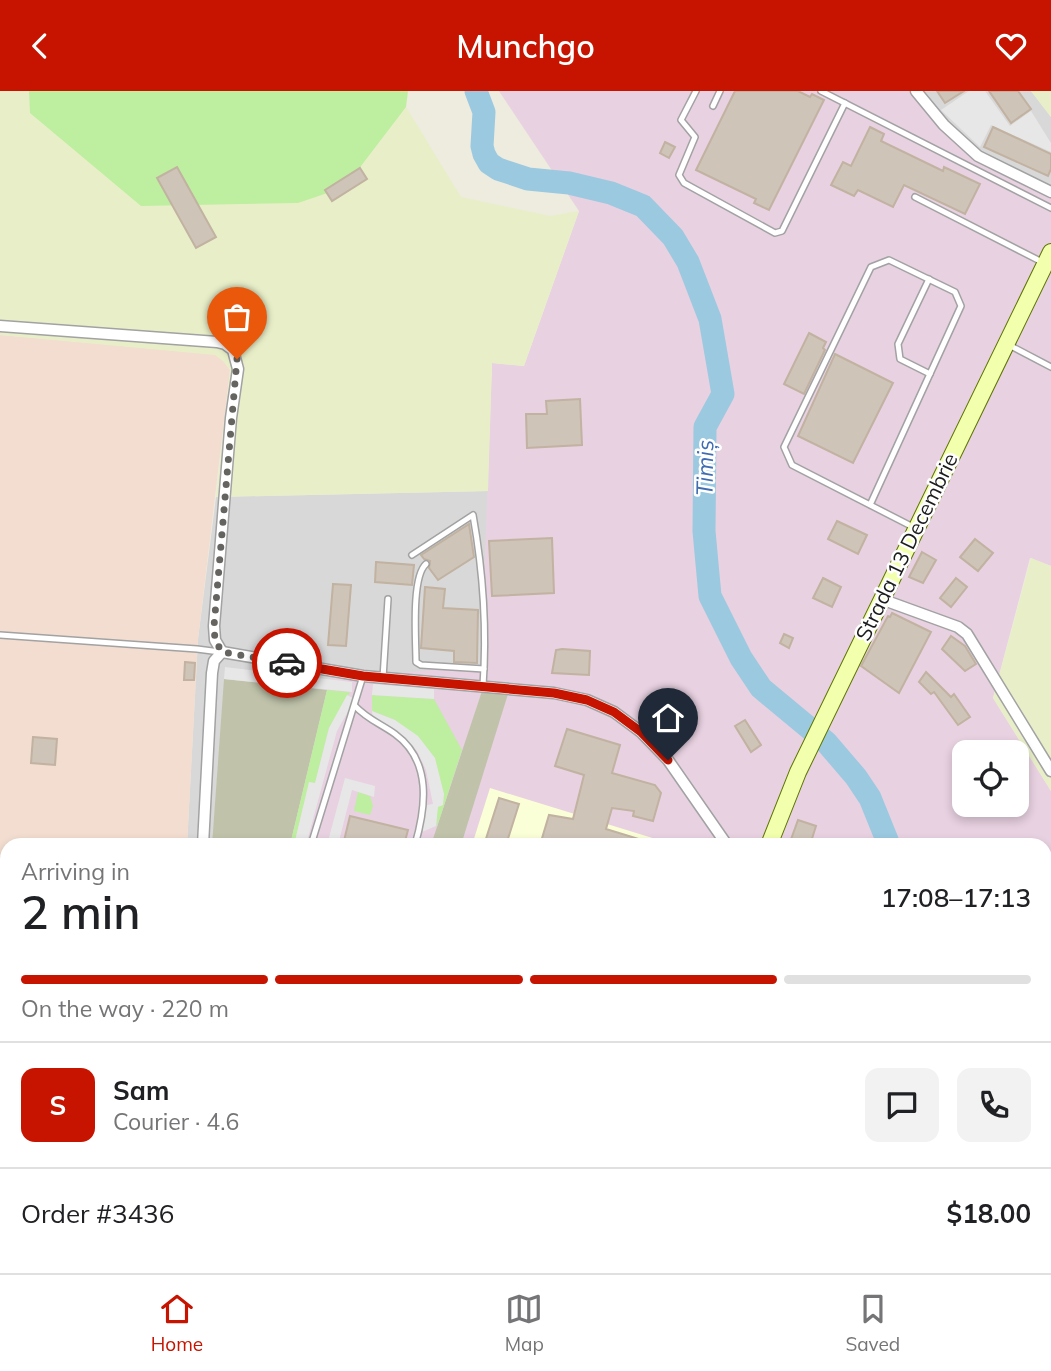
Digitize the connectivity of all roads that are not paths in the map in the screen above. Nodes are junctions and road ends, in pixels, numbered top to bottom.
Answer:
1 (696, 91) edge
2 (720, 91) edge
3 (821, 91) edge
4 (916, 91) edge
5 (845, 103) junction
6 (713, 106) dead end
7 (1051, 192) edge
8 (915, 197) dead end
9 (1051, 208) edge
10 (1048, 260) edge
11 (929, 279) junction
12 (0, 326) edge
13 (1006, 344) junction
14 (1051, 367) edge
15 (930, 374) junction
16 (870, 505) junction
17 (915, 528) junction
18 (412, 555) dead end
19 (426, 563) dead end
20 (388, 599) dead end
21 (881, 599) junction
22 (0, 635) edge
23 (222, 652) junction
24 (436, 666) junction
25 (484, 669) junction
26 (363, 676) junction
27 (383, 678) junction
28 (435, 682) junction
29 (483, 686) junction
30 (355, 706) junction
31 (1051, 771) edge
32 (203, 838) edge
33 (313, 838) edge
34 (417, 838) edge
35 (722, 838) edge
36 (772, 838) edge

1 - 5 lane
2 - 6 lane
3 - 5 lane
4 - 7 street
5 - 9 lane
8 - 10 lane
10 - 13 main road, Strada 13 Decembrie
11 - 15 lane
11 - 15 lane
11 - 16 lane
12 - 23 street
13 - 14 lane
13 - 17 main road, Strada 13 Decembrie
15 - 16 lane
16 - 17 lane
17 - 21 main road, Strada 13 Decembrie
18 - 25 lane
19 - 24 lane
20 - 27 lane
21 - 31 street
21 - 36 main road, Strada 13 Decembrie
22 - 23 lane
23 - 26 street
23 - 32 street
24 - 25 lane
24 - 28 lane
25 - 29 lane
26 - 27 street
26 - 30 lane
27 - 28 street
28 - 29 street
29 - 35 street
30 - 33 lane
30 - 34 lane

